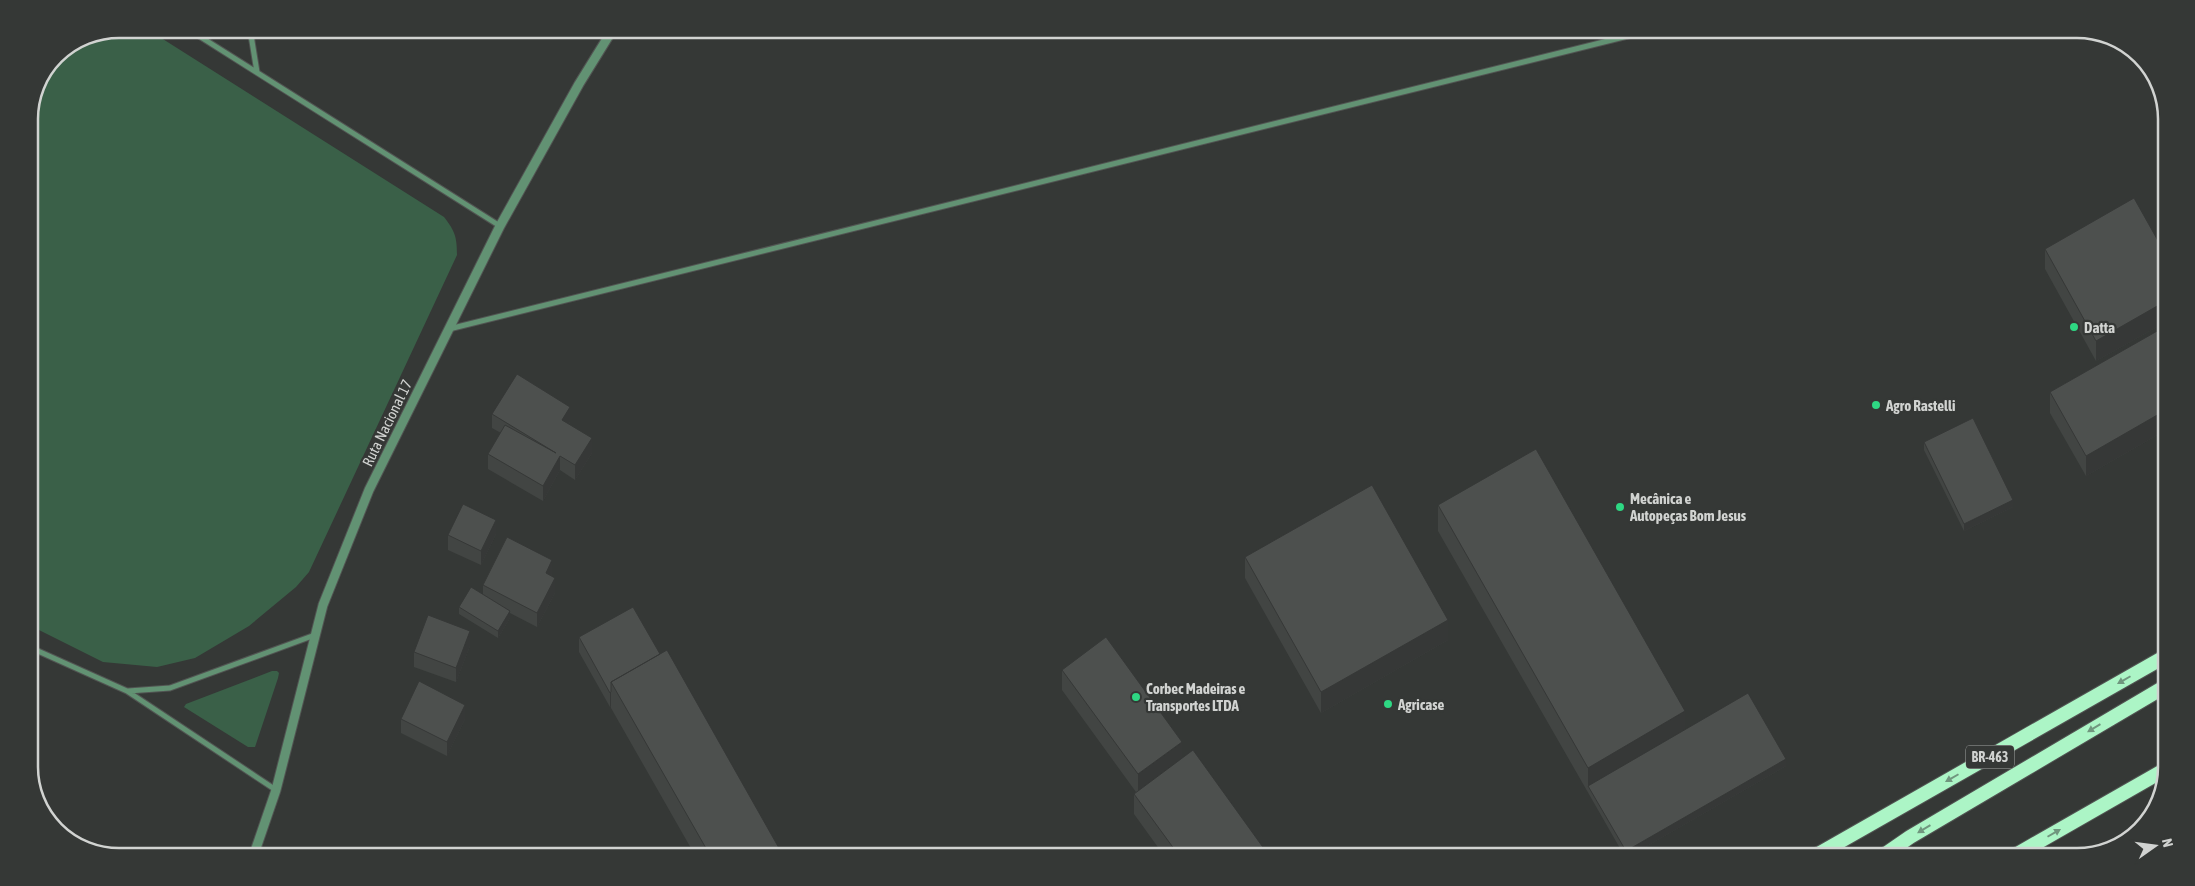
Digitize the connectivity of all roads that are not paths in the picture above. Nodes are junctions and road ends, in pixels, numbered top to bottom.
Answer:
1 (202, 38) edge
2 (251, 38) edge
3 (607, 38) edge
4 (1620, 38) edge
5 (257, 72) junction
6 (500, 226) junction
7 (449, 329) junction
8 (316, 634) junction
9 (38, 651) edge
10 (2158, 661) edge
11 (128, 691) junction
12 (2158, 691) edge
13 (2157, 774) edge
14 (276, 790) junction
15 (256, 848) edge
16 (1829, 848) edge
17 (1894, 848) edge
18 (2028, 848) edge

1 - 5 street
2 - 5 street
3 - 6 street, Ruta Nacional 17
4 - 7 street
5 - 6 street
6 - 7 street, Ruta Nacional 17
7 - 8 street, Ruta Nacional 17
8 - 11 street
8 - 14 street, Ruta Nacional 17
9 - 11 street
10 -> 16 highway, BR-463
11 - 14 street
12 -> 17 highway
18 -> 13 highway
14 - 15 street, Ruta Nacional 17

